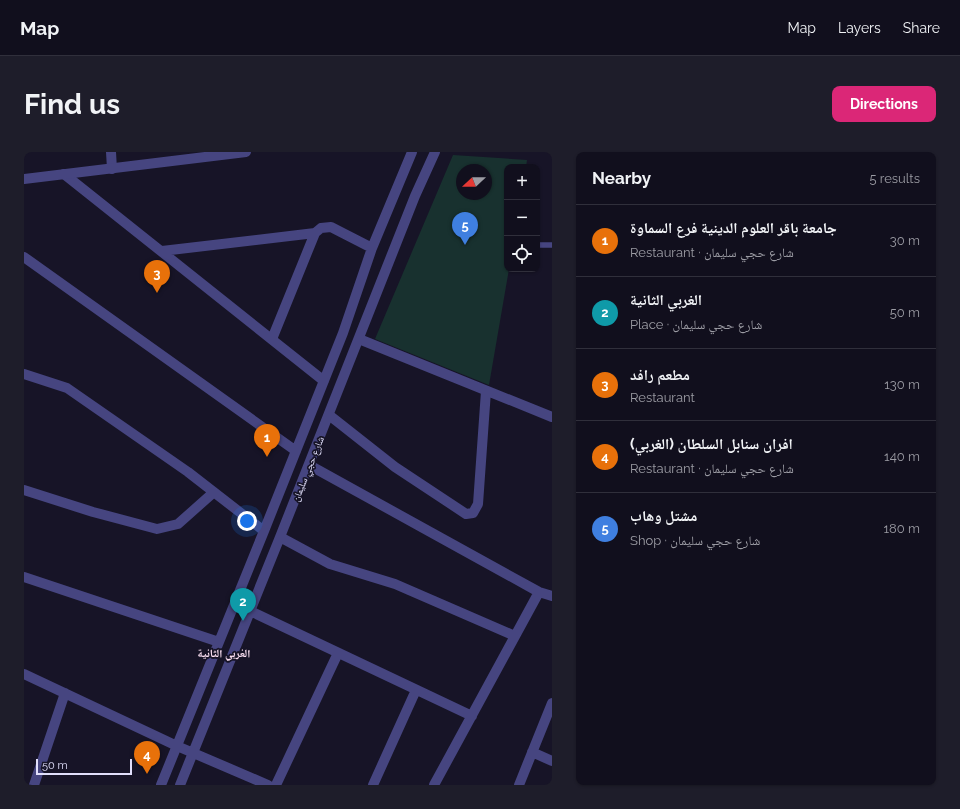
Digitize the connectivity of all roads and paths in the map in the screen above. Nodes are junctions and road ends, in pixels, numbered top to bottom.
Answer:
1 (111, 152) edge
2 (246, 152) edge
3 (412, 152) edge
4 (435, 152) edge
5 (112, 168) junction
6 (64, 174) junction
7 (24, 179) edge
8 (315, 233) junction
9 (540, 245) edge
10 (552, 245) edge
11 (372, 248) junction
12 (162, 252) junction
13 (24, 257) edge
14 (272, 339) junction
15 (359, 339) junction
16 (24, 374) edge
17 (324, 381) junction
18 (486, 391) junction
19 (329, 414) junction
20 (552, 417) edge
21 (296, 451) junction
22 (309, 465) junction
23 (24, 490) edge
24 (214, 492) junction
25 (264, 531) junction
26 (280, 537) junction
27 (24, 577) edge
28 (539, 592) junction
29 (552, 596) edge
30 (250, 611) junction
31 (515, 636) junction
32 (219, 642) junction
33 (338, 653) junction
34 (24, 674) edge
35 (416, 690) junction
36 (65, 693) junction
37 (552, 703) edge
38 (472, 716) junction
39 (177, 746) junction
40 (193, 752) junction
41 (532, 752) junction
42 (552, 761) edge
43 (246, 780) edge
44 (34, 785) edge
45 (161, 785) edge
46 (180, 785) edge
47 (268, 785) edge
48 (276, 785) edge
49 (373, 785) edge
50 (434, 785) edge
51 (519, 785) edge

1 - 5 street
2 - 5 street
3 - 11 street, شارع حجي سليمان
4 - 15 street, شارع حجي سليمان
5 - 6 street
6 - 7 street
6 - 12 street
8 - 11 street
8 - 12 street
8 - 14 street
9 - 10 lane
11 - 17 street, شارع حجي سليمان
12 - 14 street
13 - 21 street
14 - 17 street
15 - 18 street
15 - 19 street, شارع حجي سليمان
16 - 24 street
17 - 21 street, شارع حجي سليمان
18 - 19 street
18 - 20 street
19 - 22 street, شارع حجي سليمان
21 - 25 street, شارع حجي سليمان
22 - 26 street, شارع حجي سليمان
22 - 28 street
23 - 24 street
24 - 25 street
25 - 32 street, شارع حجي سليمان
26 - 30 street, شارع حجي سليمان
26 - 31 street
27 - 32 street
28 - 29 street
28 - 31 street
30 - 33 street
30 - 40 street, شارع حجي سليمان
31 - 38 street
32 - 39 street, شارع حجي سليمان
33 - 35 street
33 - 48 street
34 - 36 street
35 - 38 street
35 - 49 street
36 - 39 street
36 - 44 street
37 - 41 street
38 - 50 street
39 - 40 street
39 - 45 street, شارع حجي سليمان
40 - 43 street
40 - 46 street, شارع حجي سليمان
41 - 42 street
41 - 51 street
43 - 47 street

